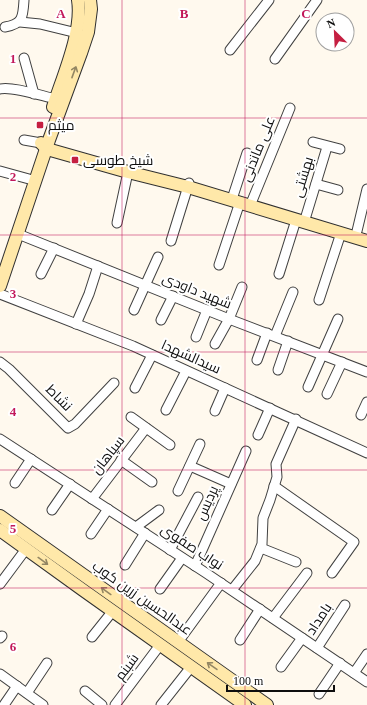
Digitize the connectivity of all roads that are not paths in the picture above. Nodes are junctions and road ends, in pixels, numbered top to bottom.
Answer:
1 (24, 0) edge
2 (78, 0) edge
3 (90, 0) edge
4 (269, 0) edge
5 (317, 0) edge
6 (20, 22) junction
7 (5, 28) dead end
8 (77, 33) junction
9 (230, 50) dead end
10 (24, 58) dead end
11 (275, 59) dead end
12 (1, 86) edge
13 (34, 94) junction
14 (56, 99) junction
15 (290, 108) dead end
16 (24, 140) dead end
17 (313, 142) dead end
18 (46, 144) junction
19 (327, 147) junction
20 (340, 150) dead end
21 (247, 153) dead end
22 (0, 171) edge
23 (128, 172) junction
24 (29, 179) junction
25 (316, 184) junction
26 (188, 185) junction
27 (367, 189) edge
28 (338, 190) dead end
29 (242, 200) junction
30 (301, 218) junction
31 (117, 223) dead end
32 (341, 233) junction
33 (362, 233) edge
34 (18, 234) junction
35 (171, 241) dead end
36 (367, 241) edge
37 (54, 248) junction
38 (158, 257) dead end
39 (0, 262) edge
40 (219, 265) dead end
41 (98, 266) junction
42 (41, 274) dead end
43 (279, 274) dead end
44 (145, 285) junction
45 (0, 286) edge
46 (242, 287) dead end
47 (293, 292) dead end
48 (0, 294) edge
49 (173, 296) junction
50 (319, 300) dead end
51 (134, 310) dead end
52 (208, 310) junction
53 (229, 319) junction
54 (338, 319) dead end
55 (161, 320) dead end
56 (76, 324) junction
57 (271, 335) junction
58 (196, 337) dead end
59 (288, 341) junction
60 (215, 344) dead end
61 (152, 355) junction
62 (322, 355) junction
63 (257, 360) dead end
64 (0, 362) edge
65 (342, 362) junction
66 (278, 370) dead end
67 (186, 371) junction
68 (367, 372) edge
69 (114, 383) dead end
70 (308, 387) dead end
71 (135, 388) dead end
72 (225, 388) junction
73 (327, 394) dead end
74 (367, 402) edge
75 (270, 408) junction
76 (166, 410) dead end
77 (215, 411) dead end
78 (361, 415) dead end
79 (131, 417) dead end
80 (296, 419) junction
81 (146, 428) junction
82 (258, 435) dead end
83 (0, 439) edge
84 (200, 444) dead end
85 (170, 445) dead end
86 (246, 451) dead end
87 (367, 453) edge
88 (31, 459) junction
89 (121, 460) junction
90 (190, 466) junction
91 (152, 482) dead end
92 (15, 483) dead end
93 (70, 484) junction
94 (231, 484) junction
95 (274, 486) junction
96 (178, 491) dead end
97 (198, 497) dead end
98 (92, 498) junction
99 (108, 509) junction
100 (52, 510) dead end
101 (159, 510) dead end
102 (0, 516) edge
103 (136, 527) junction
104 (0, 530) edge
105 (90, 534) dead end
106 (145, 534) junction
107 (261, 548) junction
108 (26, 549) junction
109 (170, 550) junction
110 (182, 558) junction
111 (296, 562) dead end
112 (125, 565) dead end
113 (195, 566) junction
114 (307, 573) dead end
115 (332, 573) dead end
116 (221, 583) junction
117 (0, 584) edge
118 (160, 589) dead end
119 (232, 590) junction
120 (345, 605) dead end
121 (260, 609) junction
122 (112, 612) junction
123 (273, 618) junction
124 (92, 637) dead end
125 (302, 638) junction
126 (240, 640) dead end
127 (178, 642) junction
128 (160, 645) junction
129 (317, 648) junction
130 (367, 654) edge
131 (47, 663) dead end
132 (340, 663) junction
133 (191, 667) junction
134 (281, 667) dead end
135 (354, 673) junction
136 (0, 674) edge
137 (367, 682) edge
138 (17, 686) junction
139 (85, 691) dead end
140 (27, 693) junction
141 (319, 694) dead end
142 (240, 704) edge
143 (4, 705) edge
144 (44, 705) edge
145 (102, 705) edge
146 (115, 705) edge
147 (161, 705) edge
148 (267, 705) edge

1 - 6 street
2 - 8 main road
18 -> 3 main road
4 - 9 street
5 - 11 street
6 - 7 street
6 - 8 street
8 - 14 main road
10 - 13 street
12 - 13 street
13 - 14 street
14 - 18 main road
15 - 29 street, علی ماندنی
16 - 18 street
17 - 19 street
18 - 23 main road
18 - 24 main road
18 - 26 main road
18 - 34 main road
19 - 20 street
19 - 25 street, بهشتی
21 - 29 street
22 - 24 street
23 - 26 main road
23 - 31 street
24 - 39 main road
25 - 28 street
25 - 30 street, بهشتی
26 - 29 main road
26 - 35 street
27 - 33 street
29 - 30 main road
29 - 40 street
30 - 32 main road
30 - 33 main road
30 - 43 street, بهشتی
32 - 36 main road
32 - 50 street
34 - 37 street, شهید داودی
34 - 45 main road
37 - 41 street, شهید داودی
37 - 42 street
38 - 44 street
41 - 44 street, شهید داودی
41 - 56 street
44 - 49 street, شهید داودی
44 - 51 street
46 - 53 street
47 - 57 street
48 - 56 street, سیدالشهدا
49 - 52 street, شهید داودی
49 - 55 street
52 - 53 street, شهید داودی
52 - 58 street
53 - 57 street, شهید داودی
53 - 60 street
54 - 62 street
56 - 61 street, سیدالشهدا
57 - 59 street, شهید داودی
57 - 63 street
59 - 62 street, شهید داودی
59 - 66 street
61 - 67 street, سیدالشهدا
61 - 71 street
62 - 65 street, شهید داودی
62 - 70 street
64 - 69 street, نشاط
65 - 68 street, شهید داودی
65 - 73 street
67 - 72 street, سیدالشهدا
67 - 76 street
72 - 75 street, سیدالشهدا
72 - 77 street
74 - 78 street
75 - 80 street, سیدالشهدا
75 - 82 street
79 - 81 street
80 - 87 street, سیدالشهدا
80 - 95 street
81 - 85 street
81 - 89 street, سپاهان
83 - 88 street, نواب صفوی
84 - 90 street
86 - 94 street, پردیس
88 - 92 street
88 - 93 street, نواب صفوی
89 - 91 street
89 - 98 street, سپاهان
90 - 94 street
90 - 96 street
93 - 98 street, نواب صفوی
93 - 100 street
94 - 113 street, پردیس
95 - 107 street
95 - 115 street
97 - 109 street
98 - 99 street, نواب صفوی
99 - 103 street, نواب صفوی
99 - 105 street
101 - 103 street
127 -> 102 main road, عبدالحسین زرین کوب
103 - 106 street, نواب صفوی
104 - 108 main road, عبدالحسین زرین کوب
106 - 109 street, نواب صفوی
106 - 112 street
107 - 111 street
107 - 119 street
108 - 117 street
108 -> 122 main road, عبدالحسین زرین کوب
109 - 110 street, نواب صفوی
110 - 113 street, نواب صفوی
110 - 118 street
113 - 116 street, نواب صفوی
114 - 123 street
116 - 119 street, نواب صفوی
116 - 127 street
119 - 121 street, نواب صفوی
120 - 129 street, بامداد
121 - 123 street, نواب صفوی
121 - 126 street
122 - 124 street
122 - 128 main road, عبدالحسین زرین کوب
123 - 125 street, نواب صفوی
125 - 129 street, نواب صفوی
125 - 134 street
148 -> 127 main road, عبدالحسین زرین کوب
128 - 133 main road, عبدالحسین زرین کوب
128 - 146 street, شبنم
129 - 132 street, نواب صفوی
130 - 135 street
131 - 140 street
132 - 135 street, نواب صفوی
132 - 141 street
133 - 142 main road, عبدالحسین زرین کوب
133 - 147 street
135 - 137 street, نواب صفوی
136 - 138 street
138 - 140 street
138 - 143 street
139 - 145 street
140 - 144 street

